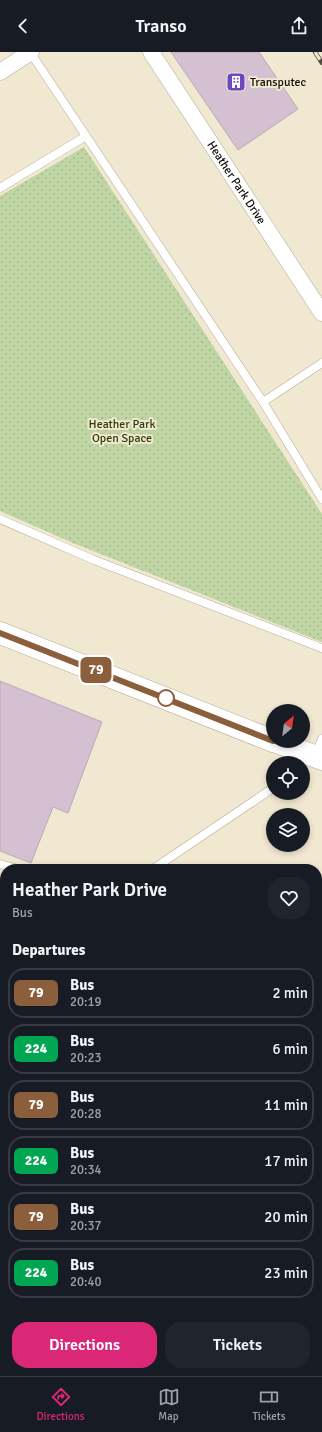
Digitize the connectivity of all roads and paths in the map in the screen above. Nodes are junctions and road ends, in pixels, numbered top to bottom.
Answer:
1 (30, 52) edge
2 (151, 52) edge
3 (0, 72) edge
4 (86, 136) junction
5 (0, 188) edge
6 (322, 313) edge
7 (322, 363) edge
8 (263, 402) junction
9 (322, 499) edge
10 (0, 519) edge
11 (0, 633) edge
12 (322, 648) edge
13 (266, 738) edge
14 (295, 748) edge
15 (313, 754) edge
16 (266, 793) edge
17 (160, 864) edge

1 - 3 street
1 - 4 lane
2 - 6 street, Heather Park Drive
4 - 5 lane
4 - 8 lane
7 - 8 lane
8 - 9 lane
10 - 12 lane
11 - 13 street
14 - 15 street
16 - 17 lane

